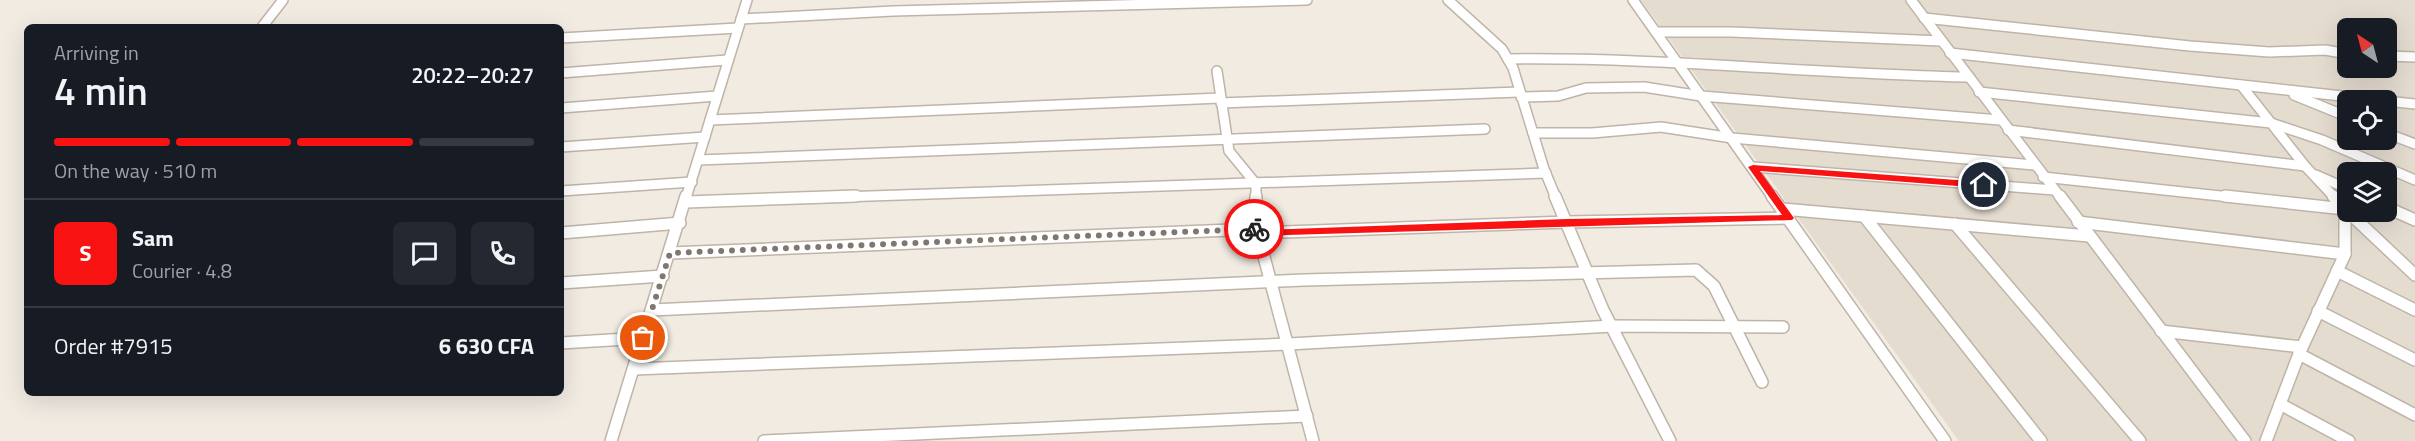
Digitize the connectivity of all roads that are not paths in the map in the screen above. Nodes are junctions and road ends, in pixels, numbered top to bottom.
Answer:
1 (283, 0) edge
2 (747, 0) edge
3 (1306, 0) edge
4 (1448, 0) edge
5 (1633, 0) edge
6 (1911, 0) edge
7 (1924, 18) junction
8 (264, 24) edge
9 (740, 24) junction
10 (1656, 32) junction
11 (564, 38) edge
12 (1941, 40) junction
13 (2337, 52) edge
14 (1950, 54) junction
15 (2397, 56) edge
16 (2415, 57) edge
17 (1508, 59) junction
18 (727, 60) junction
19 (1677, 62) junction
20 (1217, 71) dead end
21 (564, 73) edge
22 (1968, 76) junction
23 (2241, 85) junction
24 (2280, 90) junction
25 (1979, 92) junction
26 (1520, 94) junction
27 (717, 96) junction
28 (1701, 96) junction
29 (2337, 96) edge
30 (1221, 101) junction
31 (2398, 102) joint
32 (2415, 104) edge
33 (564, 108) edge
34 (2415, 109) edge
35 (2337, 113) edge
36 (710, 120) junction
37 (2000, 120) junction
38 (2271, 123) junction
39 (1485, 129) dead end
40 (2008, 130) junction
41 (1533, 134) junction
42 (705, 137) junction
43 (2397, 137) edge
44 (1732, 138) junction
45 (1227, 140) junction
46 (2415, 144) edge
47 (564, 147) edge
48 (698, 160) junction
49 (2034, 165) junction
50 (1753, 167) junction
51 (2308, 169) junction
52 (1546, 173) junction
53 (2043, 177) junction
54 (2415, 180) edge
55 (692, 182) junction
56 (1256, 184) junction
57 (2337, 184) edge
58 (2054, 190) junction
59 (564, 191) edge
60 (2337, 200) edge
61 (686, 202) junction
62 (2337, 208) edge
63 (2397, 212) edge
64 (1786, 213) junction
65 (1864, 216) junction
66 (2415, 220) edge
67 (1567, 222) junction
68 (2078, 222) junction
69 (2345, 222) edge
70 (2359, 222) edge
71 (680, 223) junction
72 (1955, 224) junction
73 (1257, 231) junction
74 (564, 233) edge
75 (2089, 236) junction
76 (670, 253) junction
77 (2345, 254) junction
78 (1587, 271) junction
79 (2337, 271) junction
80 (2415, 275) edge
81 (663, 276) junction
82 (1272, 283) junction
83 (564, 284) edge
84 (652, 310) junction
85 (2415, 310) edge
86 (2318, 311) junction
87 (1612, 326) junction
88 (1735, 326) junction
89 (1783, 327) dead end
90 (2161, 331) junction
91 (643, 338) junction
92 (564, 343) edge
93 (1289, 344) junction
94 (2300, 351) junction
95 (2415, 360) edge
96 (634, 369) junction
97 (1762, 382) dead end
98 (2280, 404) junction
99 (2415, 415) edge
100 (1307, 416) junction
101 (611, 441) edge
102 (764, 441) edge
103 (1313, 441) edge
104 (1670, 441) edge
105 (1945, 441) edge
106 (2041, 441) edge
107 (2140, 441) edge
108 (2245, 441) edge
109 (2266, 441) edge
110 (2349, 441) edge

1 - 8 street
2 - 9 street
3 - 9 street
4 - 17 street
5 - 10 street
6 - 7 street
7 - 12 street
7 - 13 street
9 - 11 street
9 - 18 street
10 - 12 street
10 - 19 street
12 - 14 street
14 - 22 street
14 - 23 street
15 - 16 street
17 - 19 street
17 - 26 street
18 - 21 street
18 - 27 street
19 - 22 street
19 - 28 street
20 - 30 street
22 - 25 street
23 - 24 street
23 - 38 street
24 - 29 street
24 - 35 street
25 - 37 street
25 - 38 street
26 - 28 street
26 - 30 street
26 - 41 street
27 - 33 street
27 - 36 street
28 - 37 street
28 - 44 street
30 - 36 street
30 - 45 street
31 - 32 street
31 - 34 street
36 - 42 street
37 - 40 street
38 - 51 street
38 - 54 street
39 - 45 street
40 - 49 street
40 - 51 street
41 - 44 street
41 - 52 street
42 - 47 street
42 - 48 street
43 - 46 street
44 - 49 street
44 - 50 street
45 - 48 street
45 - 56 street
48 - 55 street
49 - 53 street
50 - 58 street
50 - 64 street
51 - 57 street
51 - 60 street
52 - 56 street
52 - 67 street
53 - 58 street
53 - 62 street
55 - 59 street
55 - 61 street
56 - 61 street
56 - 73 street
58 - 68 street
61 - 71 street
63 - 66 street
64 - 65 street
64 - 67 street
64 - 105 street
65 - 72 street
65 - 106 street
67 - 73 street
67 - 78 street
68 - 75 street
68 - 77 street
69 - 77 street
70 - 80 street
71 - 74 street
71 - 76 street
72 - 75 street
72 - 107 street
73 - 76 street
73 - 82 street
75 - 90 street
76 - 81 street
77 - 79 street
78 - 82 street
78 - 87 street
78 - 88 street
79 - 85 street
79 - 86 street
81 - 83 street
81 - 84 street
82 - 84 street
82 - 93 street
84 - 91 street
86 - 94 street
86 - 95 street
87 - 88 street
87 - 93 street
87 - 104 street
88 - 89 street
88 - 97 street
90 - 94 street
90 - 108 street
91 - 92 street
91 - 96 street
93 - 96 street
93 - 100 street
94 - 98 street
94 - 99 street
96 - 101 street
98 - 109 street
98 - 110 street
100 - 102 street
100 - 103 street

